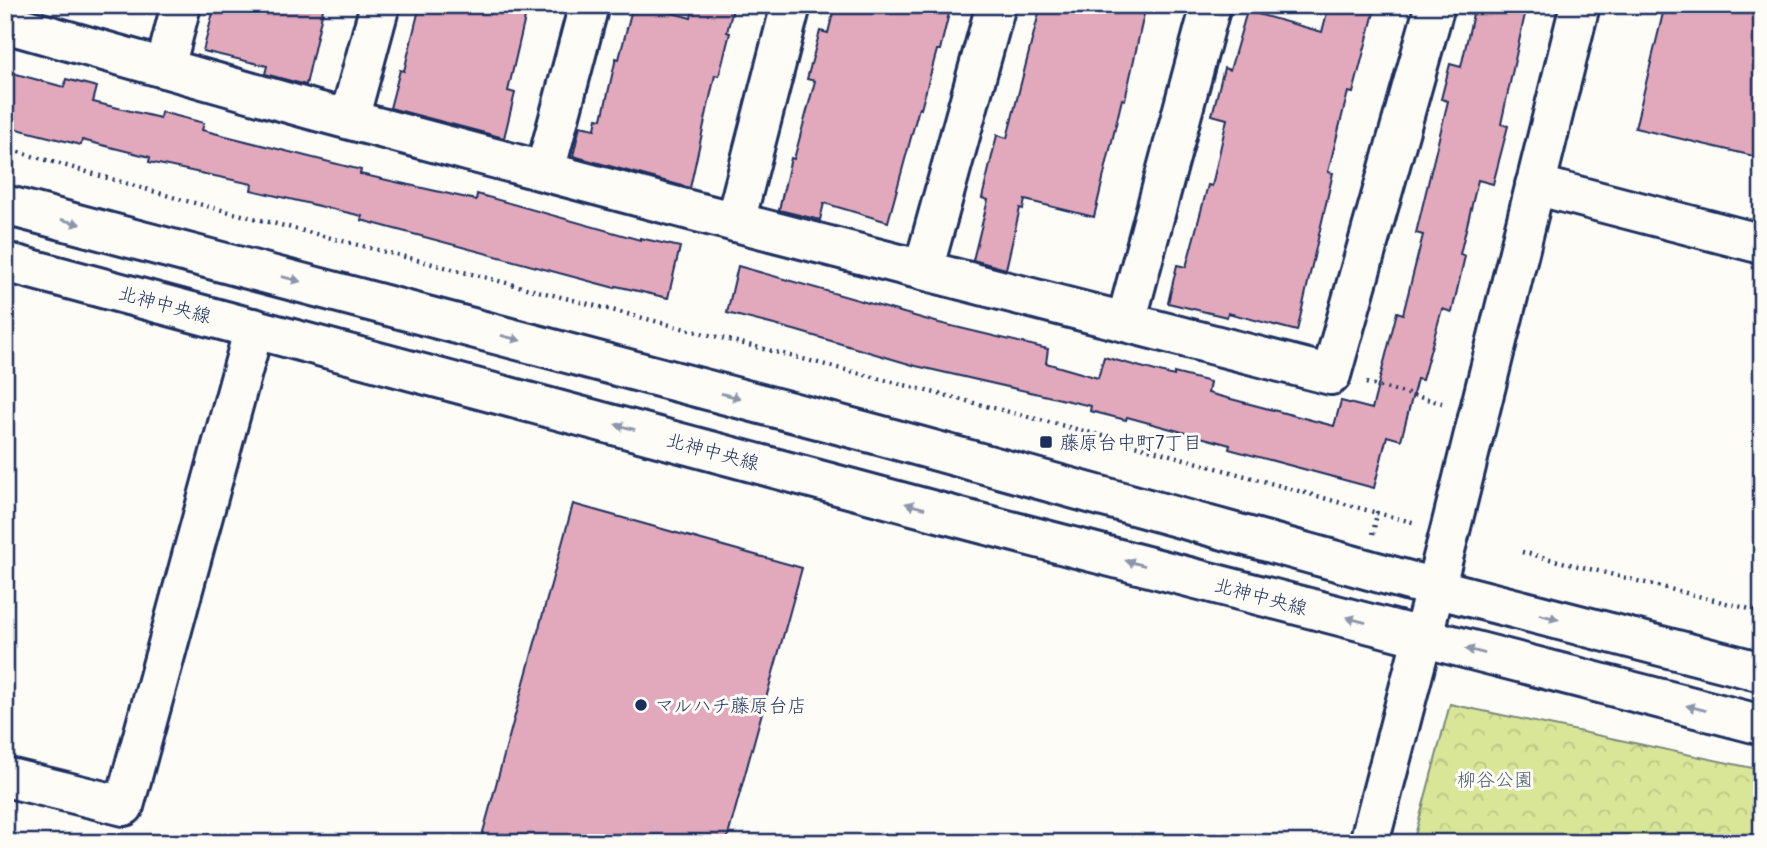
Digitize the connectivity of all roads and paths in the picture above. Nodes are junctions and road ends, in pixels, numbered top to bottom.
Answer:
1 (181, 5) edge
2 (380, 5) edge
3 (589, 5) edge
4 (792, 5) edge
5 (996, 5) edge
6 (1211, 5) edge
7 (1435, 5) edge
8 (1580, 5) edge
9 (5, 23) edge
10 (165, 68) junction
11 (349, 119) junction
12 (5, 148) edge
13 (545, 171) junction
14 (1535, 185) junction
15 (5, 205) edge
16 (734, 222) junction
17 (1762, 244) edge
18 (5, 262) edge
19 (923, 270) junction
20 (1126, 322) junction
21 (254, 328) junction
22 (1331, 375) junction
23 (1455, 406) dead end
24 (1377, 513) junction
25 (1422, 524) dead end
26 (1372, 539) dead end
27 (1522, 552) dead end
28 (1436, 588) junction
29 (1762, 612) edge
30 (1422, 638) junction
31 (1762, 672) edge
32 (1762, 725) edge
33 (5, 777) edge
34 (1369, 843) edge

1 - 10 street
2 - 11 street
3 - 13 street
4 - 16 street
5 - 19 street
6 - 20 street
7 - 22 street
8 - 14 street
9 - 10 street
10 - 11 street
11 - 13 street
12 - 24 path
13 - 16 street
14 - 17 street
14 - 28 street
15 -> 28 street
16 - 19 street
18 - 21 street, 北神中央線
19 - 20 street
20 - 22 street
30 -> 21 street, 北神中央線
21 - 33 street
22 - 23 path
24 - 25 path
24 - 26 path
27 - 29 path
28 - 30 street
28 -> 31 street
32 -> 30 street, 北神中央線
30 - 34 street

